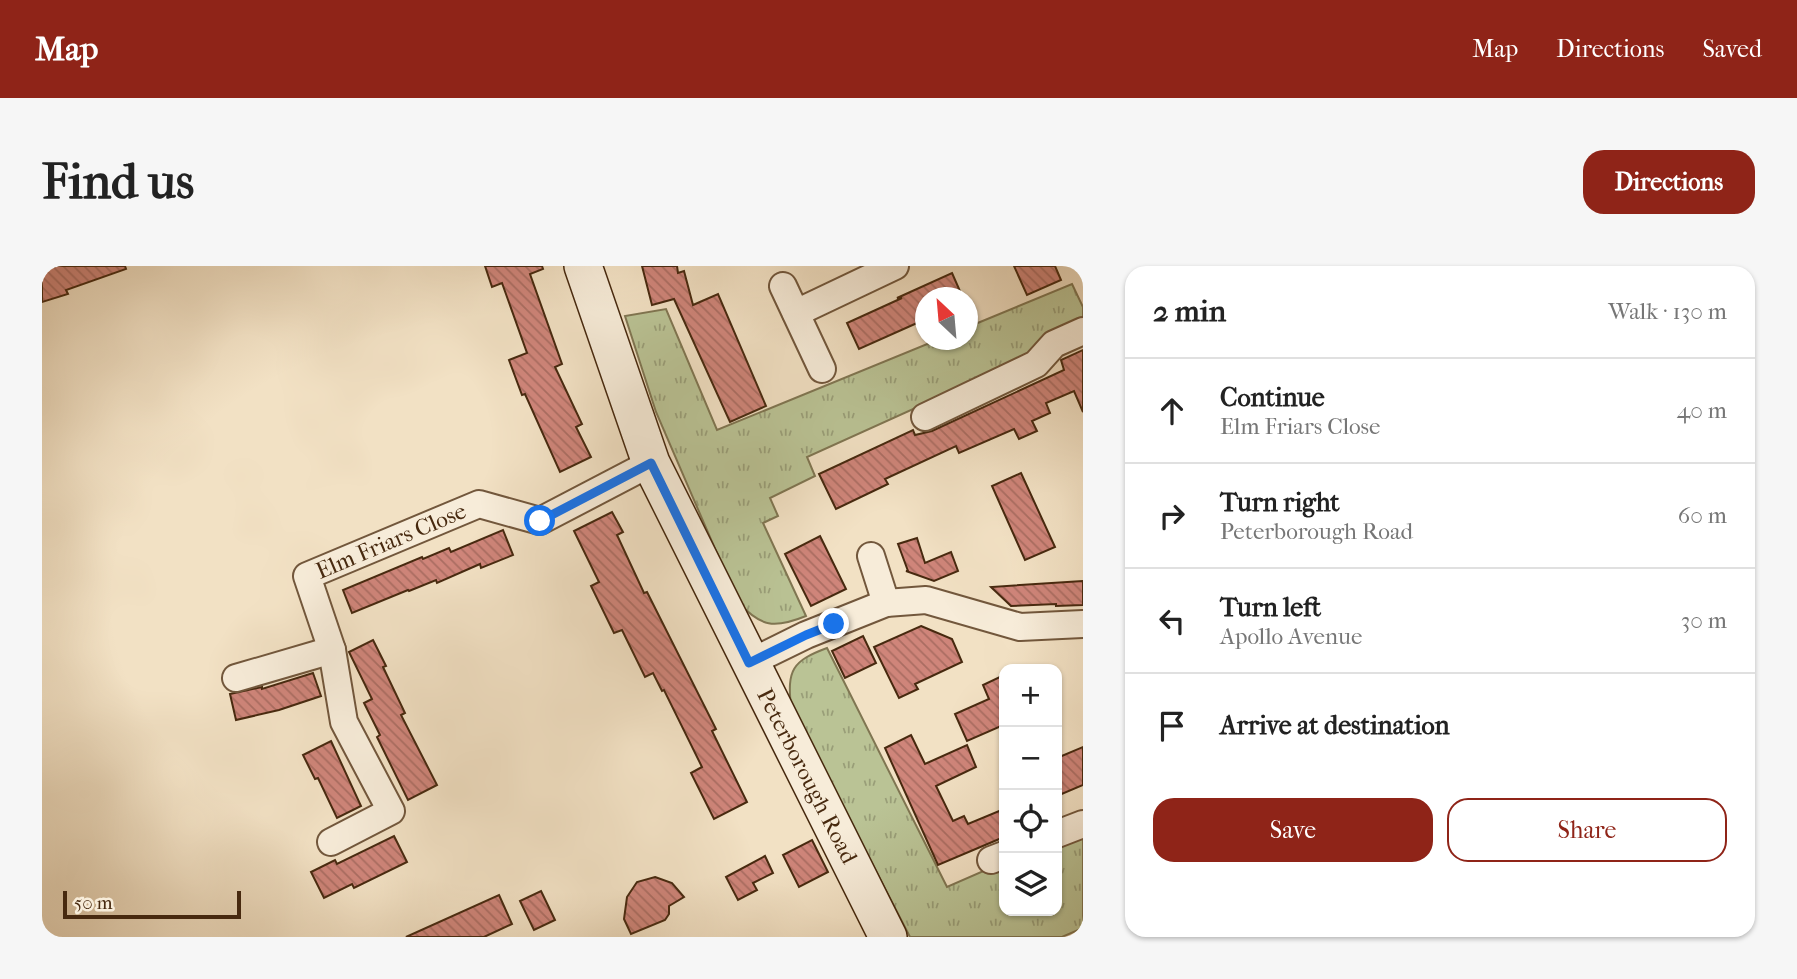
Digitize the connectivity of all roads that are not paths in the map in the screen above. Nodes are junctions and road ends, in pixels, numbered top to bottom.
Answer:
1 (583, 266) edge
2 (895, 266) edge
3 (783, 286) dead end
4 (796, 313) junction
5 (1083, 331) edge
6 (822, 369) dead end
7 (925, 417) dead end
8 (651, 463) junction
9 (871, 556) dead end
10 (886, 603) junction
11 (1083, 624) edge
12 (332, 650) junction
13 (749, 663) junction
14 (236, 678) dead end
15 (1083, 824) edge
16 (1062, 832) edge
17 (331, 842) dead end
18 (888, 937) edge

1 - 8 main road, Peterborough Road
2 - 4 street
3 - 4 street
4 - 6 street
5 - 7 street
8 - 12 street, Elm Friars Close
8 - 13 main road, Peterborough Road
9 - 10 street
10 - 11 street
10 - 13 street
12 - 14 street
12 - 17 street, Elm Friars Close
13 - 18 main road, Peterborough Road
15 - 16 street

